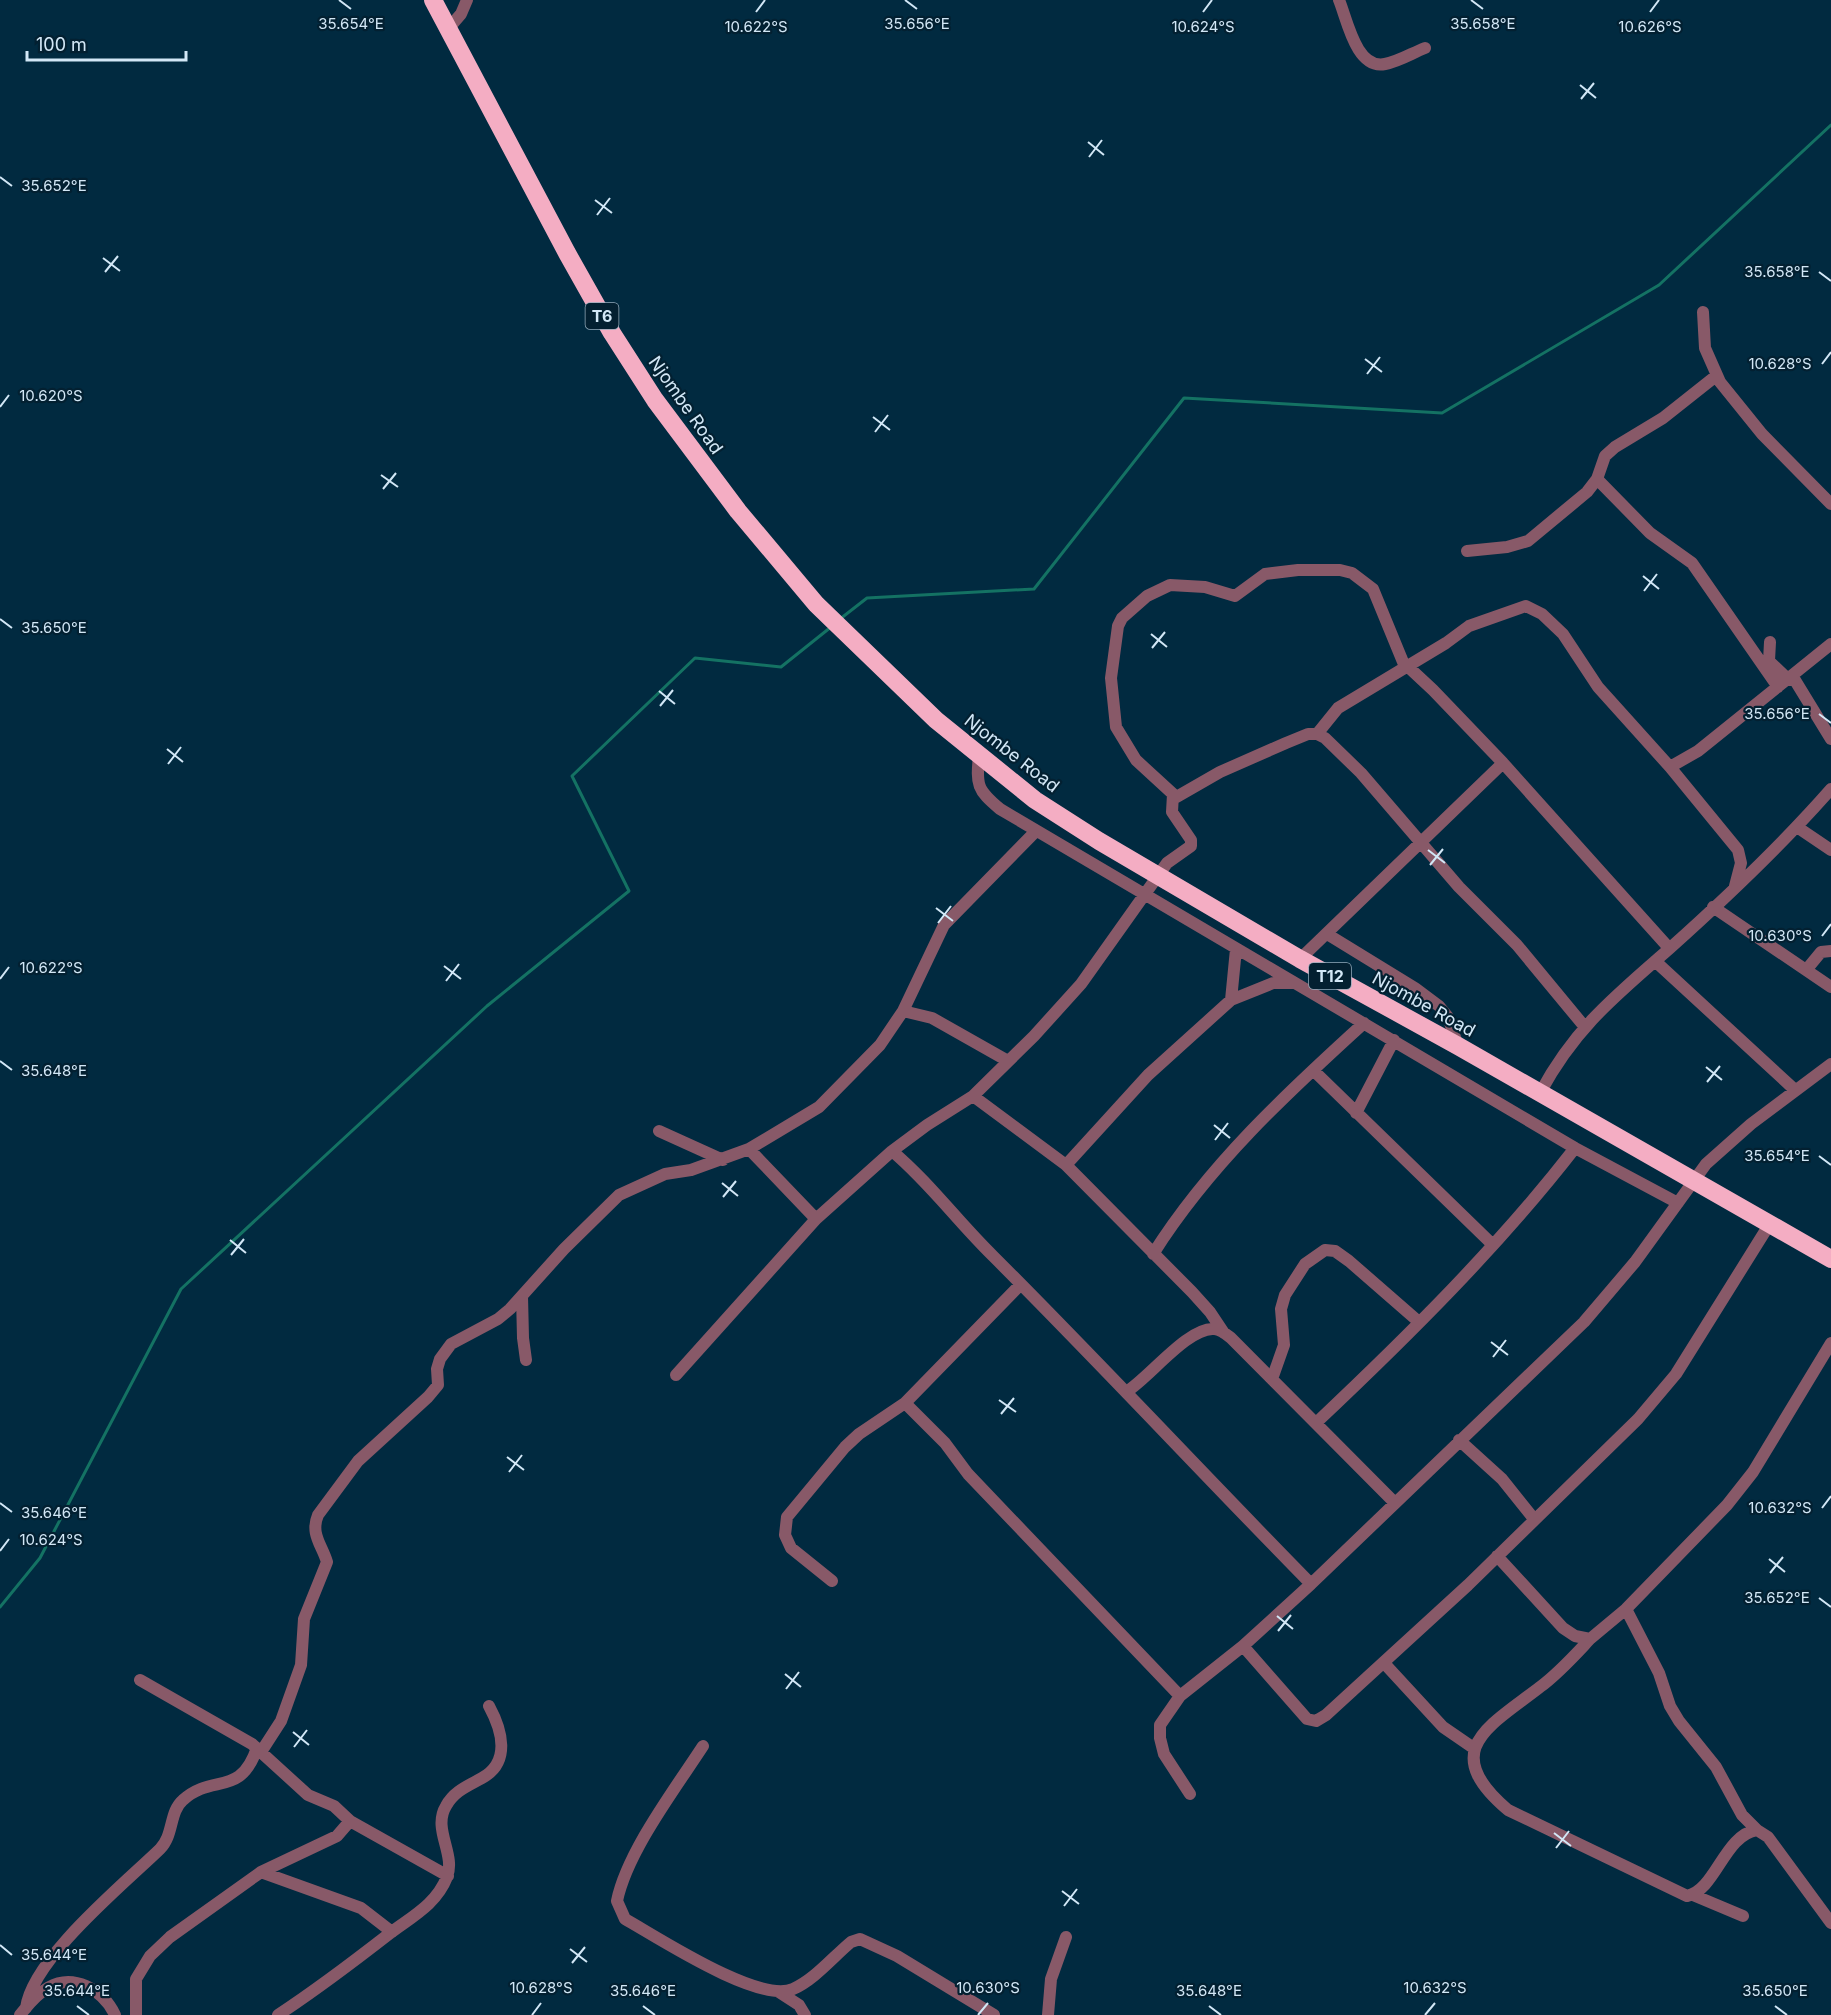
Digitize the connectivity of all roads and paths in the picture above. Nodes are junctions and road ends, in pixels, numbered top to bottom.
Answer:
1 (433, 0) edge
2 (466, 0) edge
3 (1339, 0) edge
4 (448, 29) junction
5 (1425, 48) dead end
6 (1702, 312) dead end
7 (1716, 376) junction
8 (1597, 478) junction
9 (1831, 504) edge
10 (1467, 551) dead end
11 (1770, 642) dead end
12 (1831, 644) edge
13 (860, 648) joint
14 (1408, 667) junction
15 (1787, 681) junction
16 (1317, 734) junction
17 (1831, 739) edge
18 (980, 755) junction
19 (1503, 763) junction
20 (1670, 767) junction
21 (1831, 789) edge
22 (1173, 799) junction
23 (1797, 827) junction
24 (1036, 831) junction
25 (1421, 843) junction
26 (1831, 850) edge
27 (1159, 876) junction
28 (1735, 886) junction
29 (1146, 894) junction
30 (1713, 907) junction
31 (1327, 934) junction
32 (1669, 948) junction
33 (1236, 949) junction
34 (1831, 951) edge
35 (1300, 959) junction
36 (1655, 960) junction
37 (1807, 969) junction
38 (1294, 984) junction
39 (1831, 987) edge
40 (1231, 1000) junction
41 (903, 1011) junction
42 (1364, 1023) junction
43 (1584, 1026) junction
44 (1394, 1040) junction
45 (1458, 1046) junction
46 (1008, 1060) junction
47 (1831, 1064) edge
48 (1314, 1071) junction
49 (1795, 1090) junction
50 (1540, 1093) junction
51 (973, 1096) junction
52 (1356, 1113) junction
53 (659, 1131) dead end
54 (1575, 1148) junction
55 (749, 1149) junction
56 (892, 1151) junction
57 (723, 1160) junction
58 (1066, 1166) junction
59 (1691, 1181) junction
60 (1678, 1203) junction
61 (816, 1219) junction
62 (1769, 1225) junction
63 (1493, 1245) junction
64 (1153, 1254) junction
65 (1831, 1259) edge
66 (1021, 1284) junction
67 (522, 1296) junction
68 (1419, 1322) junction
69 (1224, 1333) junction
70 (1831, 1343) edge
71 (526, 1360) dead end
72 (676, 1375) dead end
73 (1272, 1378) junction
74 (1126, 1392) junction
75 (905, 1403) junction
76 (1317, 1422) junction
77 (1459, 1440) junction
78 (1395, 1503) junction
79 (1534, 1519) junction
80 (1497, 1556) junction
81 (832, 1581) dead end
82 (1311, 1584) junction
83 (1626, 1609) junction
84 (1590, 1639) junction
85 (1243, 1646) junction
86 (1384, 1663) junction
87 (140, 1680) dead end
88 (1180, 1696) junction
89 (489, 1706) dead end
90 (703, 1746) dead end
91 (1474, 1749) junction
92 (259, 1750) junction
93 (1190, 1794) dead end
94 (350, 1821) junction
95 (1757, 1830) junction
96 (261, 1872) junction
97 (448, 1876) junction
98 (1693, 1895) junction
99 (1743, 1916) dead end
100 (1831, 1923) edge
101 (392, 1932) junction
102 (1066, 1937) dead end
103 (779, 1992) junction
104 (23, 2012) edge
105 (115, 2015) edge
106 (136, 2015) edge
107 (278, 2015) edge
108 (805, 2015) edge
109 (994, 2015) edge
110 (1048, 2015) edge

1 - 4 highway, Njombe Road / T6
2 - 4 street
3 - 5 street
4 - 13 highway, Njombe Road / T6
6 - 7 street
7 - 8 street
7 - 9 street
8 - 10 street
8 - 15 street
11 - 15 street
12 - 15 street
13 - 18 highway, Njombe Road / T12
14 - 16 street
14 - 19 street
14 - 20 street
14 - 22 street
15 - 17 street
15 - 20 street
16 - 22 street
16 - 25 street
18 - 24 street
18 - 27 highway, Njombe Road / T12
19 - 25 street
19 - 32 street
20 - 28 street
21 - 23 street
22 - 27 street
23 - 26 street
23 - 28 street
24 - 29 street
24 - 41 street
25 - 31 street
25 - 43 street
27 - 29 street
27 - 35 highway, Njombe Road / T12
28 - 30 street
29 - 33 street
29 - 46 street
30 - 32 street
30 - 37 street
31 - 35 street
31 - 45 street
32 - 36 street
33 - 38 street
33 - 40 street
34 - 37 street
35 - 45 highway, Njombe Road / T12
36 - 43 street
36 - 49 street
37 - 39 street
38 - 40 street
38 - 42 street
40 - 58 street
41 - 46 street
41 - 55 street
42 - 44 street
42 - 48 street
43 - 50 street
44 - 52 street
44 - 54 street
45 - 50 highway, Njombe Road / T12
46 - 51 street
47 - 49 street
48 - 52 street
48 - 64 street
49 - 59 street
50 - 59 highway, Njombe Road / T12
51 - 56 street
51 - 58 street
52 - 63 street
53 - 57 street
54 - 60 street
54 - 63 street
55 - 57 street
55 - 61 street
56 - 61 street
56 - 66 street
57 - 67 street
58 - 64 street
59 - 60 street
59 - 62 highway, Njombe Road / T12
60 - 77 street
61 - 72 street
62 - 65 highway, Njombe Road / T12
62 - 79 street
63 - 68 street
64 - 69 street
66 - 74 street
66 - 75 street
67 - 71 street
67 - 92 street
68 - 73 street
68 - 76 street
69 - 73 street
69 - 74 street
70 - 83 street
73 - 76 street
74 - 82 street
75 - 81 street
75 - 88 street
76 - 78 street
77 - 78 street
77 - 79 street
78 - 82 street
79 - 80 street
80 - 84 street
80 - 86 street
82 - 85 street
83 - 84 street
83 - 95 street
84 - 91 street
85 - 86 street
85 - 88 street
86 - 91 street
87 - 92 street
88 - 93 street
89 - 97 street
90 - 103 street
91 - 98 street
92 - 94 street
92 - 104 street
94 - 96 street
94 - 97 street
95 - 98 street
95 - 100 street
96 - 101 street
96 - 106 street
97 - 101 street
98 - 99 street
101 - 107 street
102 - 110 street
103 - 108 street
103 - 109 street
104 - 105 street

